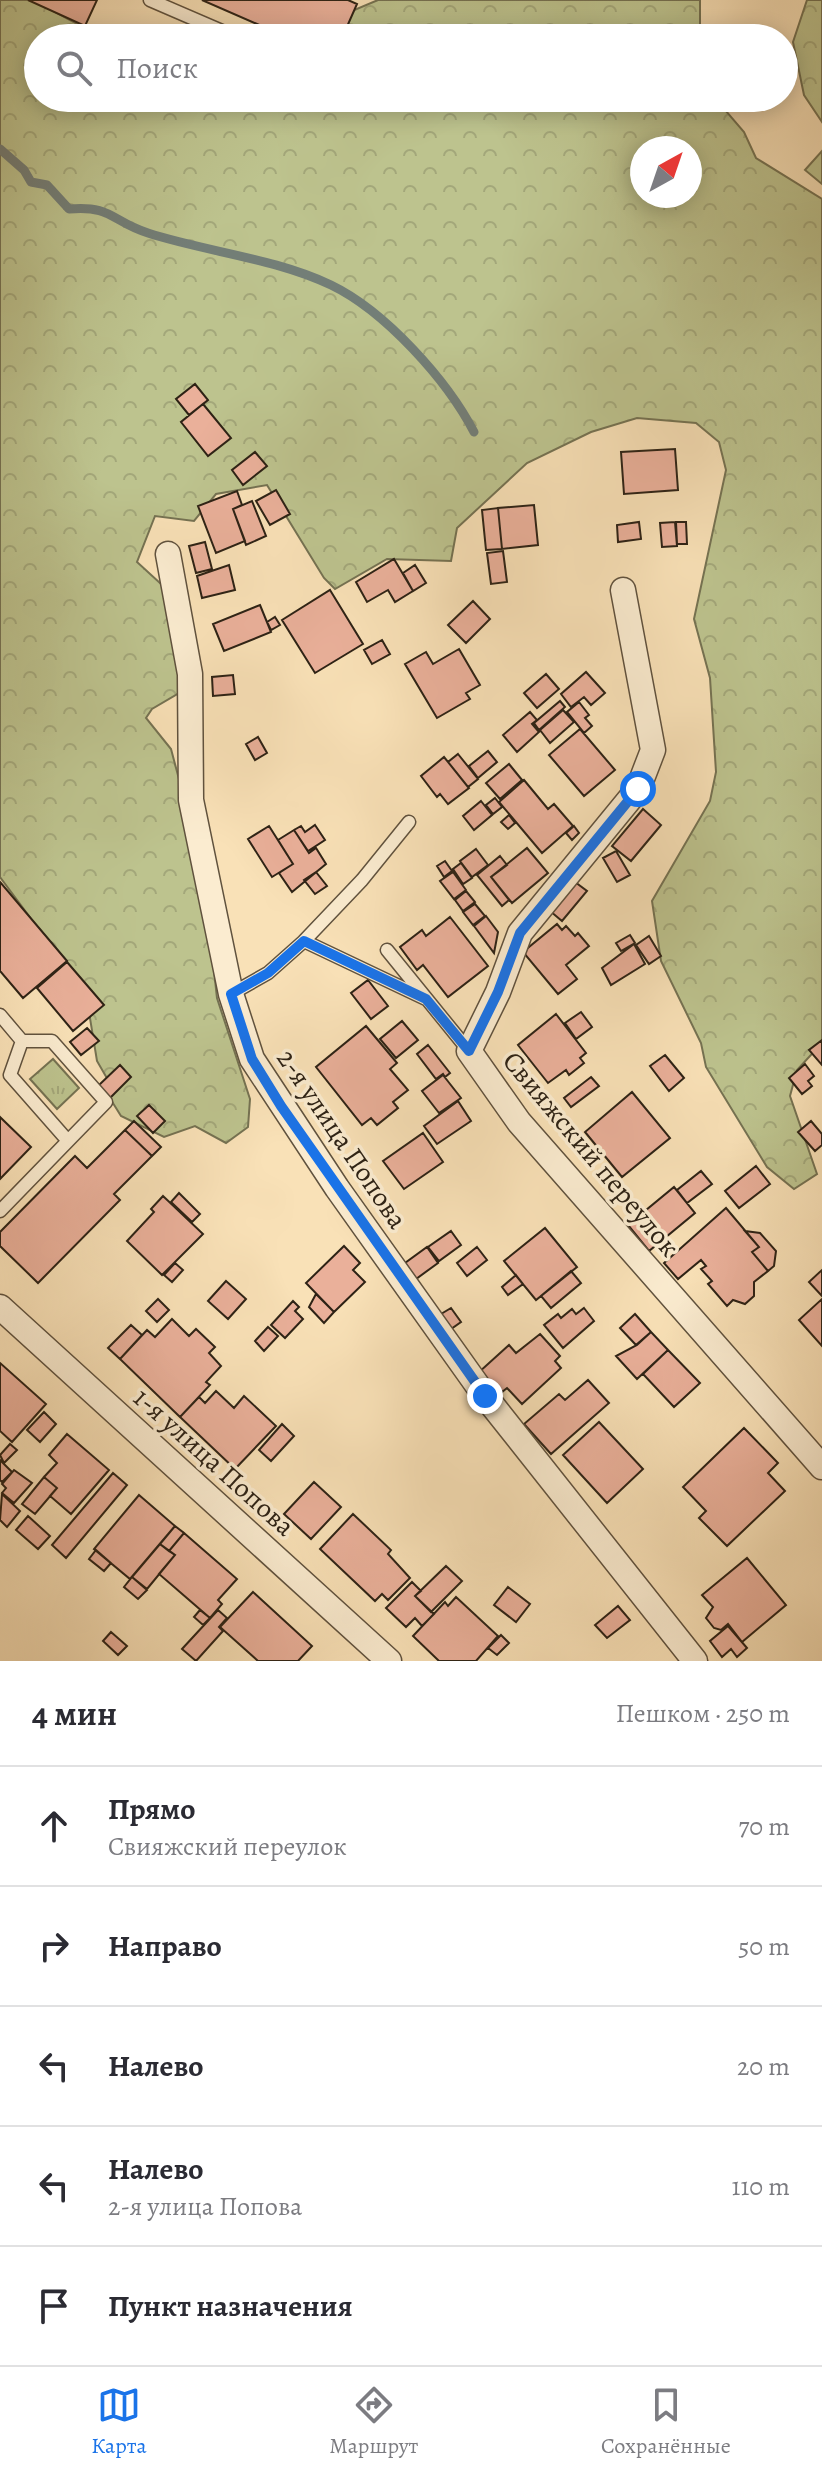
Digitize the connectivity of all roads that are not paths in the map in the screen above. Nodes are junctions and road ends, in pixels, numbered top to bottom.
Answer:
1 (150, 0) edge
2 (206, 24) edge
3 (168, 554) dead end
4 (623, 590) dead end
5 (409, 822) dead end
6 (304, 941) junction
7 (387, 950) dead end
8 (231, 994) junction
9 (426, 999) junction
10 (0, 1015) edge
11 (22, 1041) junction
12 (469, 1051) junction
13 (68, 1141) junction
14 (0, 1211) edge
15 (0, 1307) edge
16 (822, 1467) edge
17 (389, 1661) edge
18 (695, 1661) edge

1 - 2 lane
3 - 8 street, 2-я улица Попова
4 - 12 street, Свияжский переулок
5 - 6 lane
6 - 8 lane
6 - 9 lane
7 - 9 lane
8 - 18 street, 2-я улица Попова
9 - 12 lane
10 - 11 lane
11 - 13 lane
11 - 13 lane
12 - 16 street, Свияжский переулок
13 - 14 lane
15 - 17 street, 1-я улица Попова

